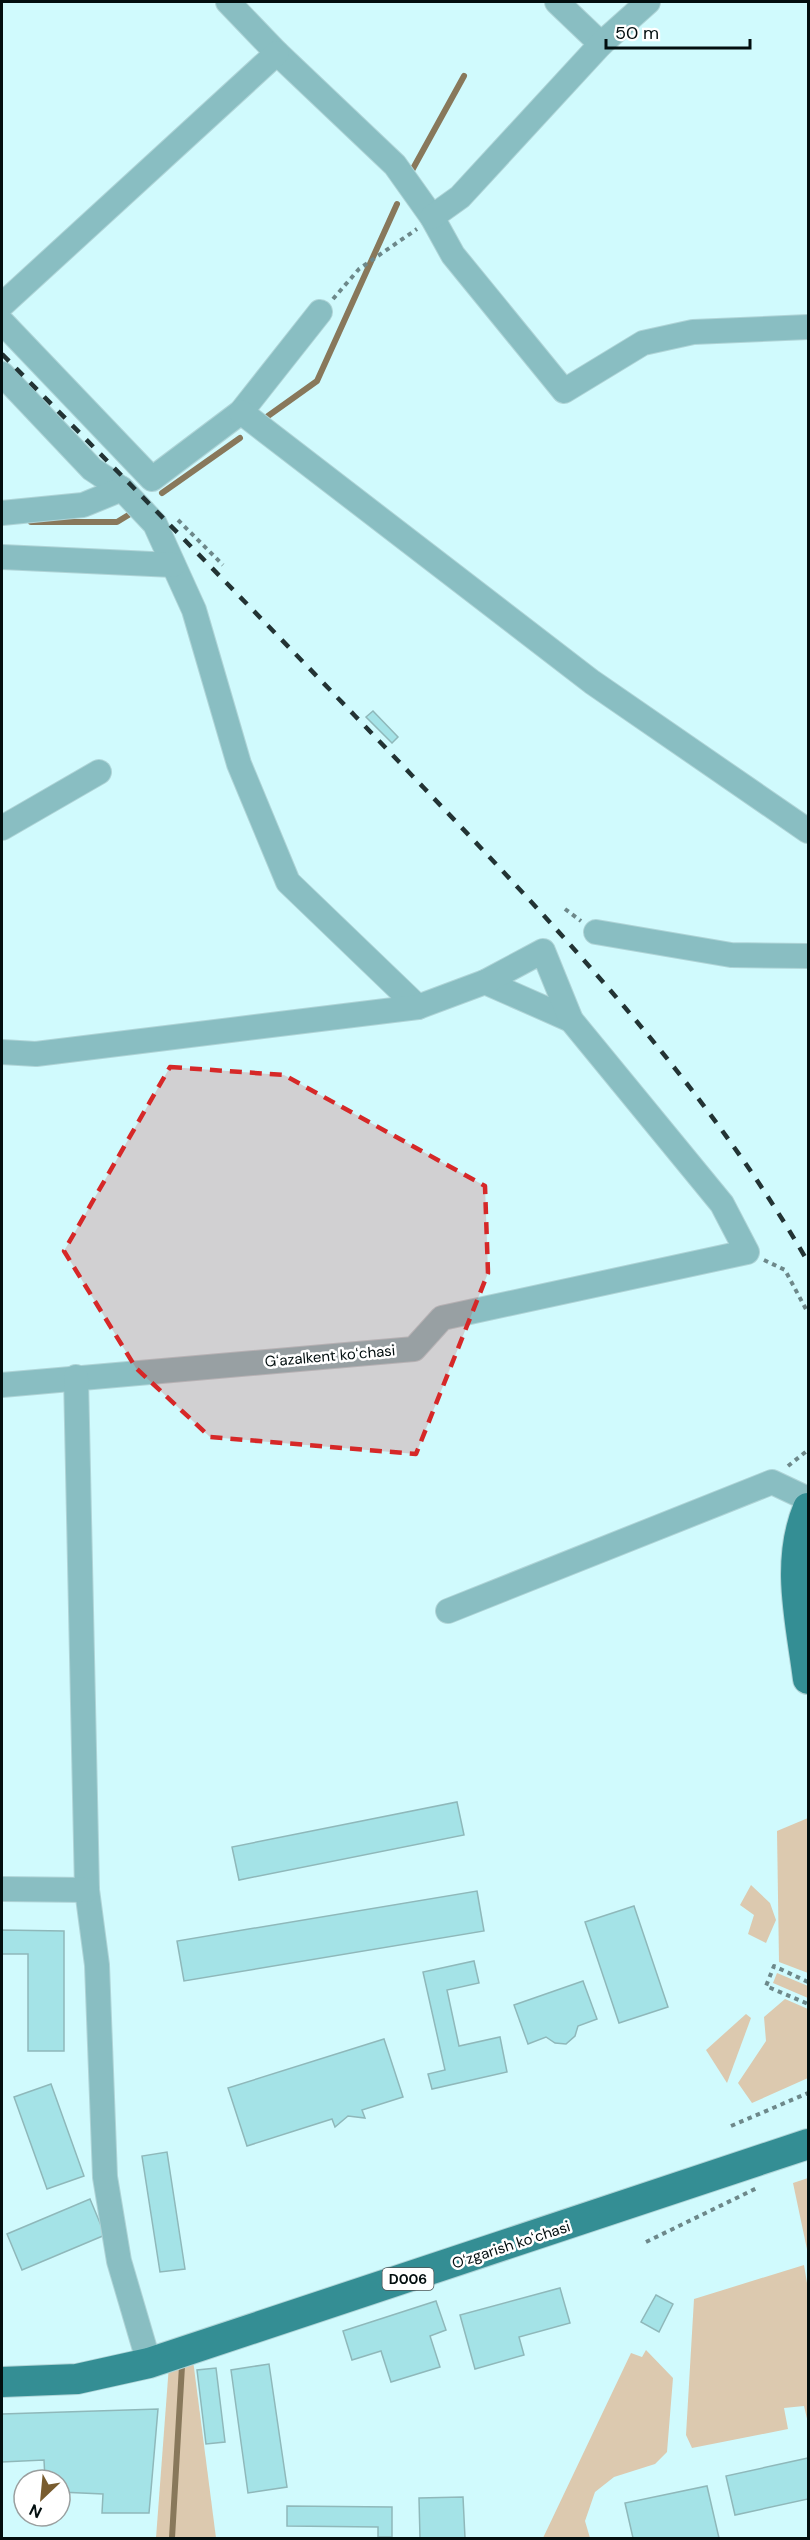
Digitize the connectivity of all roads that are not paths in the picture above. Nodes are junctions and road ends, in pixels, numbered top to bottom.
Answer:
1 (228, 2) edge
2 (557, 2) edge
3 (648, 2) edge
4 (601, 44) junction
5 (278, 53) junction
6 (432, 218) junction
7 (2, 304) edge
8 (320, 312) road end
9 (2, 322) edge
10 (808, 327) edge
11 (2, 374) edge
12 (241, 412) junction
13 (122, 489) junction
14 (2, 513) edge
15 (2, 557) edge
16 (173, 565) junction
17 (99, 772) dead end
18 (2, 828) edge
19 (808, 831) edge
20 (596, 932) dead end
21 (808, 956) edge
22 (484, 982) junction
23 (418, 1007) junction
24 (571, 1020) junction
25 (2, 1052) edge
26 (76, 1377) junction
27 (2, 1385) edge
28 (808, 1499) edge
29 (808, 1508) edge
30 (448, 1611) dead end
31 (808, 1679) edge
32 (2, 1889) edge
33 (87, 1890) junction
34 (808, 2124) edge
35 (808, 2144) edge
36 (145, 2354) junction
37 (2, 2364) edge
38 (2, 2382) edge

1 - 5 street
2 - 4 street
3 - 4 street
4 - 6 street
5 - 6 street
5 - 7 street
6 - 10 street
8 - 12 street
9 - 12 street
11 - 13 street
12 - 19 street
13 - 14 street
13 - 16 street
15 - 16 street
16 - 23 street
17 - 18 street
20 - 21 street
22 - 23 street
22 - 24 street
22 - 24 street
23 - 25 street
24 - 26 street, Gʻazalkent koʻchasi
26 - 27 street, Gʻazalkent koʻchasi
26 - 33 street
28 - 30 street
29 - 31 main road
32 - 33 street
33 - 36 street
34 - 36 main road, Oʻzgarish koʻchasi / D006
35 - 36 main road, Oʻzgarish koʻchasi / D006
36 - 37 main road, Oʻzgarish koʻchasi / D006
36 - 38 main road, Oʻzgarish koʻchasi / D006

